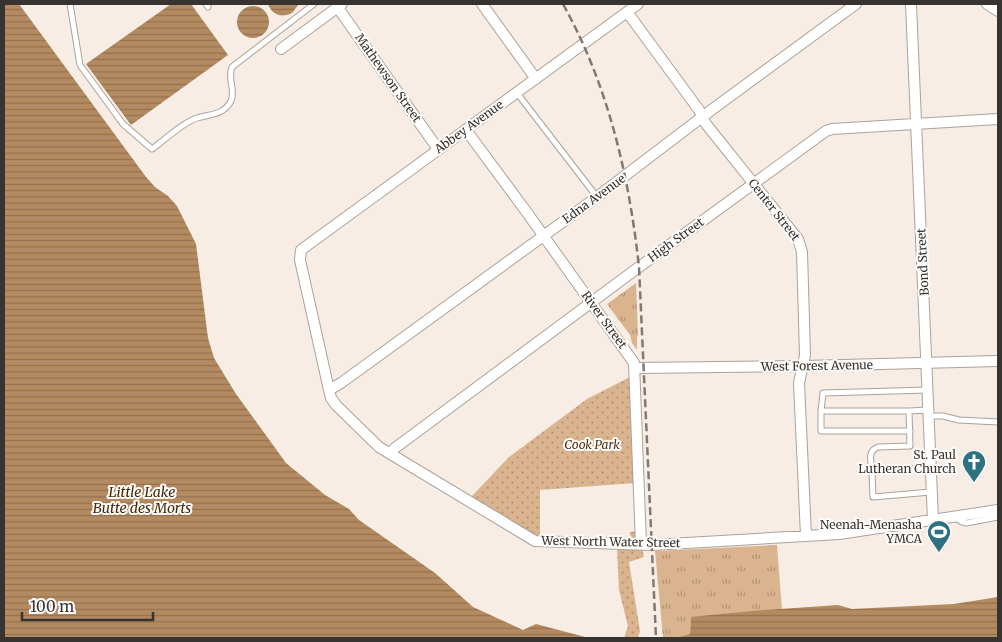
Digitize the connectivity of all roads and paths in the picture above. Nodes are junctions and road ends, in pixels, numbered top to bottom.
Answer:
1 (70, 4) edge
2 (314, 4) edge
3 (482, 4) edge
4 (638, 4) edge
5 (856, 4) edge
6 (911, 4) edge
7 (988, 4) edge
8 (339, 5) edge
9 (998, 11) edge
10 (627, 12) junction
11 (280, 49) dead end
12 (536, 79) junction
13 (517, 93) junction
14 (702, 117) junction
15 (998, 118) edge
16 (916, 124) junction
17 (466, 130) junction
18 (438, 150) junction
19 (753, 183) junction
20 (597, 197) junction
21 (543, 236) junction
22 (301, 250) joint
23 (591, 302) junction
24 (998, 361) edge
25 (927, 363) junction
26 (803, 366) junction
27 (635, 368) junction
28 (329, 390) junction
29 (928, 390) junction
30 (821, 411) junction
31 (909, 411) junction
32 (929, 413) junction
33 (998, 422) edge
34 (910, 431) junction
35 (390, 454) junction
36 (931, 468) junction
37 (872, 472) junction
38 (931, 492) junction
39 (998, 510) edge
40 (955, 517) junction
41 (998, 517) edge
42 (933, 520) junction
43 (806, 536) junction
44 (641, 544) junction

1 - 2 lane
3 - 12 street
4 - 10 street, Abbey Avenue
5 - 14 street, Edna Avenue
6 - 16 street, Bond Street
7 - 9 street
8 - 11 street
8 - 18 street, Mathewson Street
10 - 12 street, Abbey Avenue
10 - 14 street, Center Street
12 - 13 street, Abbey Avenue
13 - 17 street, Abbey Avenue
13 - 20 lane
14 - 19 street, Center Street
14 - 20 street, Edna Avenue
15 - 16 street, High Street
16 - 19 street, High Street
16 - 25 street, Bond Street
17 - 18 street, Abbey Avenue
17 - 21 street, River Street
18 - 22 street, Abbey Avenue
19 - 23 street, High Street
19 - 26 street, Center Street
20 - 21 street, Edna Avenue
21 - 23 street, River Street
21 - 28 street, Edna Avenue
22 - 28 street, West North Water Street
23 - 27 street, River Street
23 - 35 street, High Street
24 - 25 street, West Forest Avenue
25 - 26 street, West Forest Avenue
25 - 29 street, Bond Street
26 - 27 street, West Forest Avenue
26 - 43 street, Center Street
27 - 44 street, River Street
28 - 35 street, West North Water Street
29 - 30 lane
29 - 32 street, Bond Street
30 - 31 lane
30 - 34 lane
31 - 32 lane
31 - 34 lane
32 - 33 lane
32 - 36 street, Bond Street
34 - 37 lane
35 - 44 street, West North Water Street
36 - 37 lane
36 - 38 street, Bond Street
37 - 38 lane
38 - 42 street, Bond Street
39 - 40 street, West North Water Street
40 - 41 lane
40 - 42 street, West North Water Street
42 - 43 street, West North Water Street
43 - 44 street, West North Water Street

